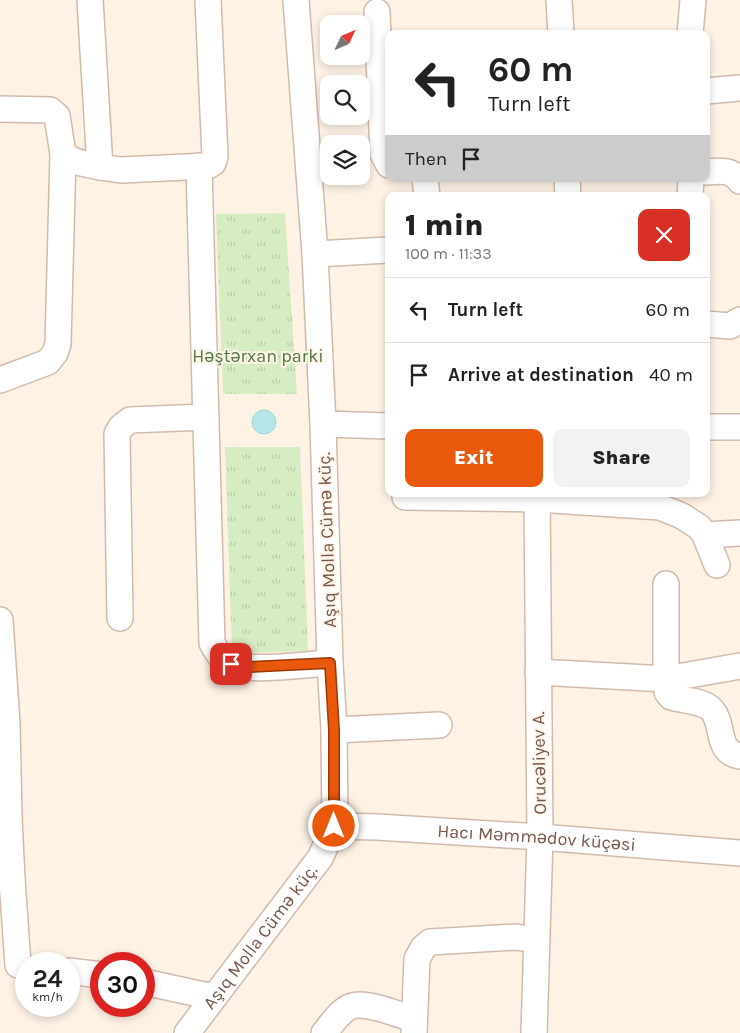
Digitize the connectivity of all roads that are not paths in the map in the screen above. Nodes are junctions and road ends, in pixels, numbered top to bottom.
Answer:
1 (90, 0) edge
2 (208, 0) edge
3 (296, 0) edge
4 (559, 0) edge
5 (693, 0) edge
6 (377, 12) dead end
7 (561, 30) edge
8 (690, 30) edge
9 (740, 88) edge
10 (710, 91) edge
11 (0, 109) edge
12 (63, 154) junction
13 (385, 156) edge
14 (199, 166) junction
15 (100, 167) junction
16 (710, 172) edge
17 (740, 181) edge
18 (385, 250) edge
19 (315, 254) junction
20 (740, 320) edge
21 (710, 324) edge
22 (0, 380) edge
23 (206, 417) junction
24 (323, 424) junction
25 (385, 426) edge
26 (710, 427) edge
27 (740, 427) edge
28 (471, 497) edge
29 (537, 497) edge
30 (548, 497) edge
31 (405, 498) dead end
32 (740, 533) edge
33 (705, 535) junction
34 (716, 565) dead end
35 (666, 584) dead end
36 (120, 618) dead end
37 (0, 620) edge
38 (330, 663) junction
39 (740, 666) edge
40 (538, 672) junction
41 (666, 679) junction
42 (3, 724) edge
43 (439, 725) dead end
44 (334, 730) junction
45 (740, 756) edge
46 (4, 818) edge
47 (334, 826) junction
48 (540, 837) junction
49 (740, 853) edge
50 (6, 880) edge
51 (536, 940) junction
52 (15, 966) edge
53 (155, 984) edge
54 (213, 997) junction
55 (414, 1026) edge
56 (187, 1033) edge
57 (324, 1033) edge
58 (534, 1033) edge

1 - 15 street
2 - 14 street
3 - 19 street, Aşıq Molla Cümə küç.
4 - 7 street
5 - 8 street
6 - 13 street
9 - 10 street
11 - 12 street
12 - 15 street
12 - 22 street
14 - 15 street
14 - 23 street
16 - 17 street
18 - 19 street
19 - 24 street, Aşıq Molla Cümə küç.
20 - 21 street
23 - 36 street
23 - 38 street
24 - 25 street
24 - 38 street, Aşıq Molla Cümə küç.
26 - 27 street
28 - 31 street
29 - 40 street, Orucəliyev A.
30 - 33 street
32 - 33 street
33 - 34 street
35 - 41 street
37 - 42 street
38 - 44 street, Aşıq Molla Cümə küç.
39 - 41 street
40 - 41 street
40 - 48 street, Orucəliyev A.
41 - 45 street
42 - 46 street
43 - 44 street
44 - 47 street, Aşıq Molla Cümə küç.
46 - 50 street
47 - 48 street, Hacı Məmmədov küçəsi
47 - 54 street, Aşıq Molla Cümə küç.
48 - 49 street, Hacı Məmmədov küçəsi
48 - 51 street, Orucəliyev A.
50 - 52 street
51 - 55 street
51 - 58 street, Orucəliyev A.
53 - 54 street
54 - 56 street, Aşıq Molla Cümə küç.
55 - 57 street

